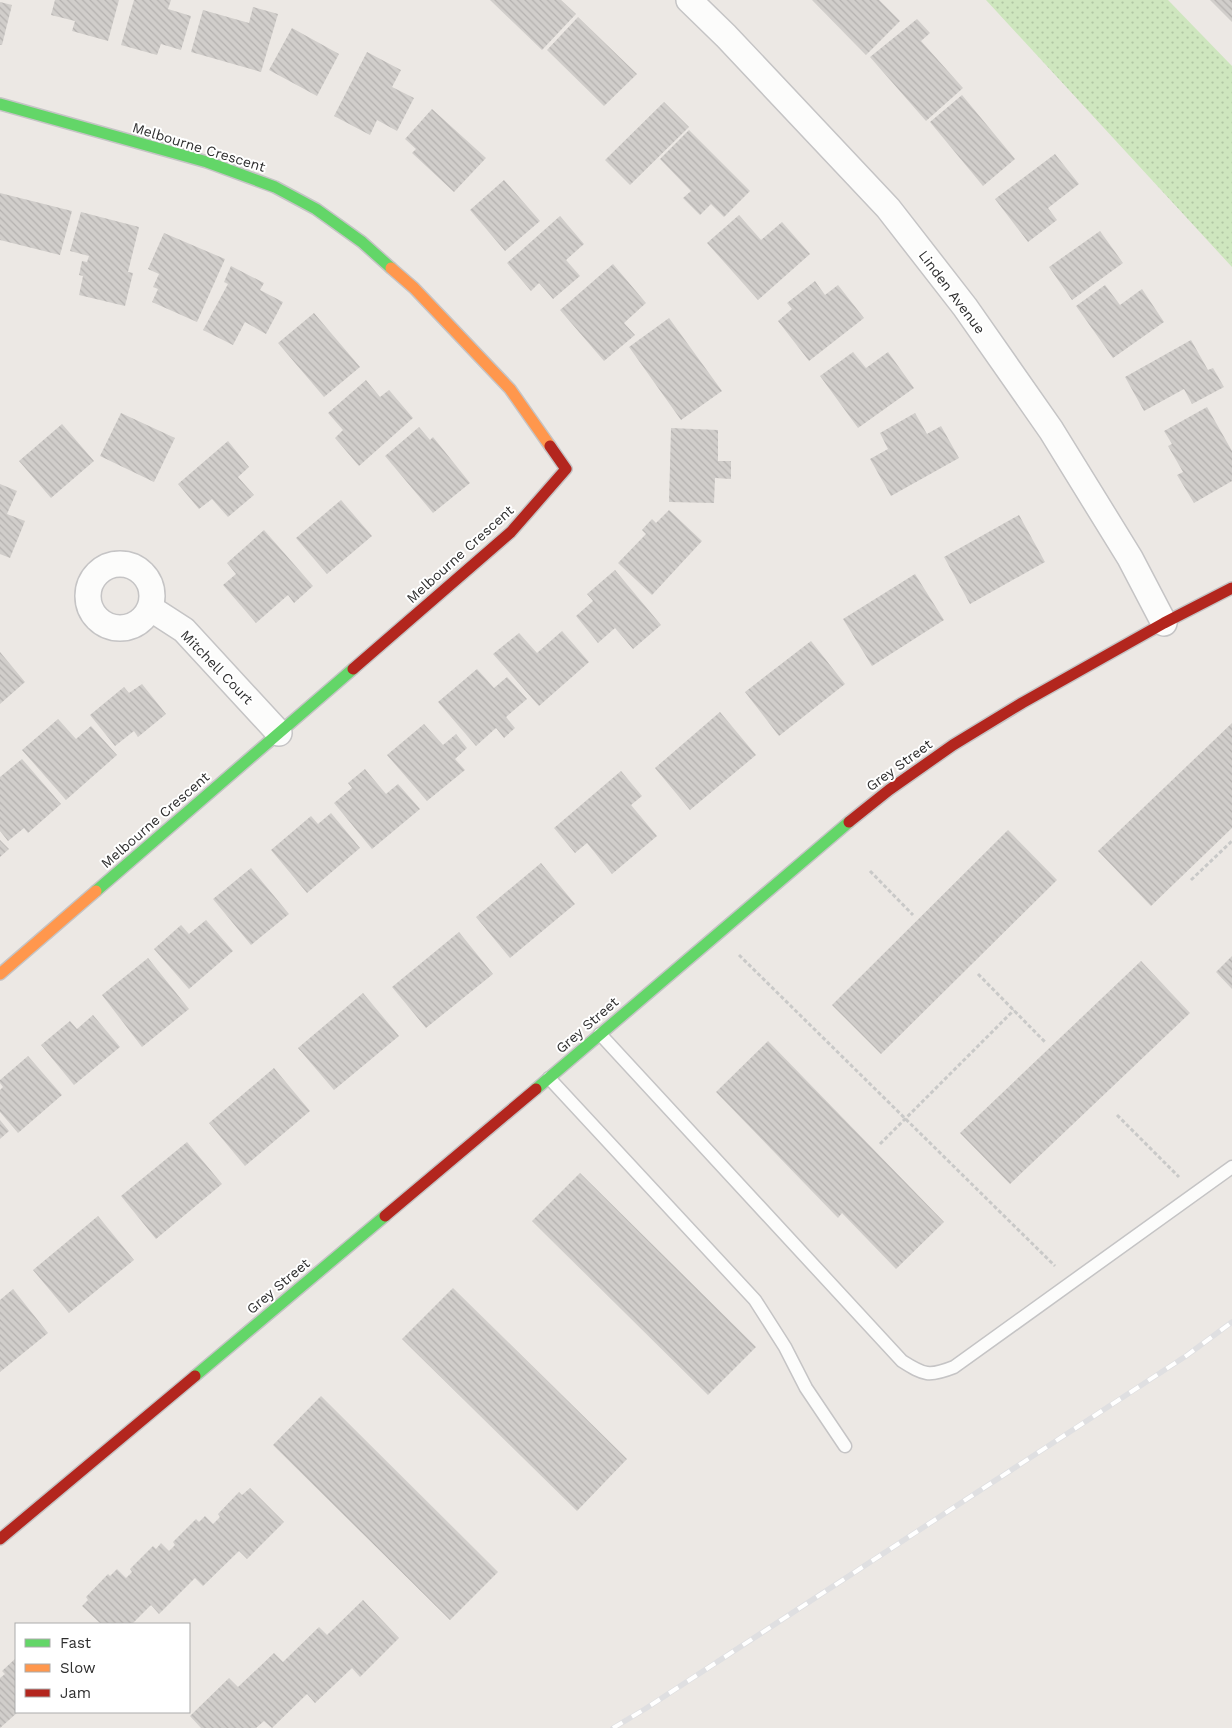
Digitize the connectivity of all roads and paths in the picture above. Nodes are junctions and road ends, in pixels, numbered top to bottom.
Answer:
1 (689, 0) edge
2 (0, 104) edge
3 (1232, 588) edge
4 (150, 608) dead end
5 (1164, 624) junction
6 (279, 732) junction
7 (1232, 842) edge
8 (870, 871) dead end
9 (1191, 880) dead end
10 (913, 915) dead end
11 (718, 933) junction
12 (0, 974) edge
13 (978, 974) dead end
14 (1014, 1010) junction
15 (600, 1034) junction
16 (1045, 1042) dead end
17 (549, 1078) junction
18 (1117, 1115) dead end
19 (906, 1118) junction
20 (880, 1144) dead end
21 (1232, 1167) edge
22 (1195, 1194) junction
23 (1072, 1282) junction
24 (844, 1446) dead end
25 (0, 1539) edge

1 - 5 street, Linden Avenue
2 - 6 street, Melbourne Crescent
3 - 5 street, Grey Street
4 - 6 street, Mitchell Court
5 - 11 street, Grey Street
6 - 12 street, Melbourne Crescent
7 - 9 path
8 - 10 path
11 - 15 street, Grey Street
11 - 19 path
13 - 14 path
14 - 16 path
14 - 19 path
15 - 17 street, Grey Street
15 - 23 lane
17 - 24 lane
17 - 25 street, Grey Street
18 - 22 path
19 - 20 path
19 - 23 path
21 - 22 lane
22 - 23 lane

